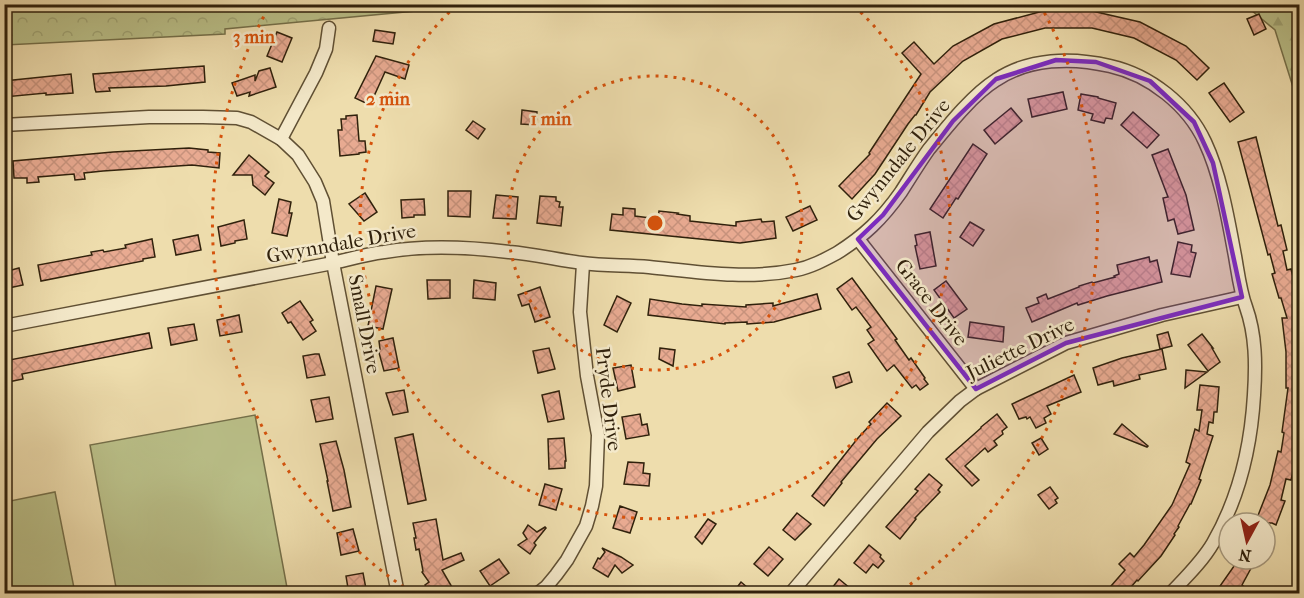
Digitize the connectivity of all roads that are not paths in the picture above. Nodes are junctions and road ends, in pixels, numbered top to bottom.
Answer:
1 (328, 28) dead end
2 (4, 125) edge
3 (281, 139) junction
4 (858, 239) junction
5 (333, 263) junction
6 (583, 264) junction
7 (1242, 297) junction
8 (4, 326) edge
9 (975, 389) junction
10 (398, 594) edge
11 (537, 594) edge
12 (790, 594) edge
13 (1170, 594) edge

1 - 3 street
2 - 3 street, Small Drive
3 - 5 street, Small Drive
4 - 6 street, Gwynndale Drive
4 - 7 street, Gwynndale Drive
4 - 9 street, Grace Drive
5 - 6 street, Gwynndale Drive
5 - 8 street, Gwynndale Drive
5 - 10 street, Small Drive
6 - 11 street, Pryde Drive
7 - 9 street, Juliette Drive
7 - 13 street, Gwynndale Drive
9 - 12 street, Juliette Drive

